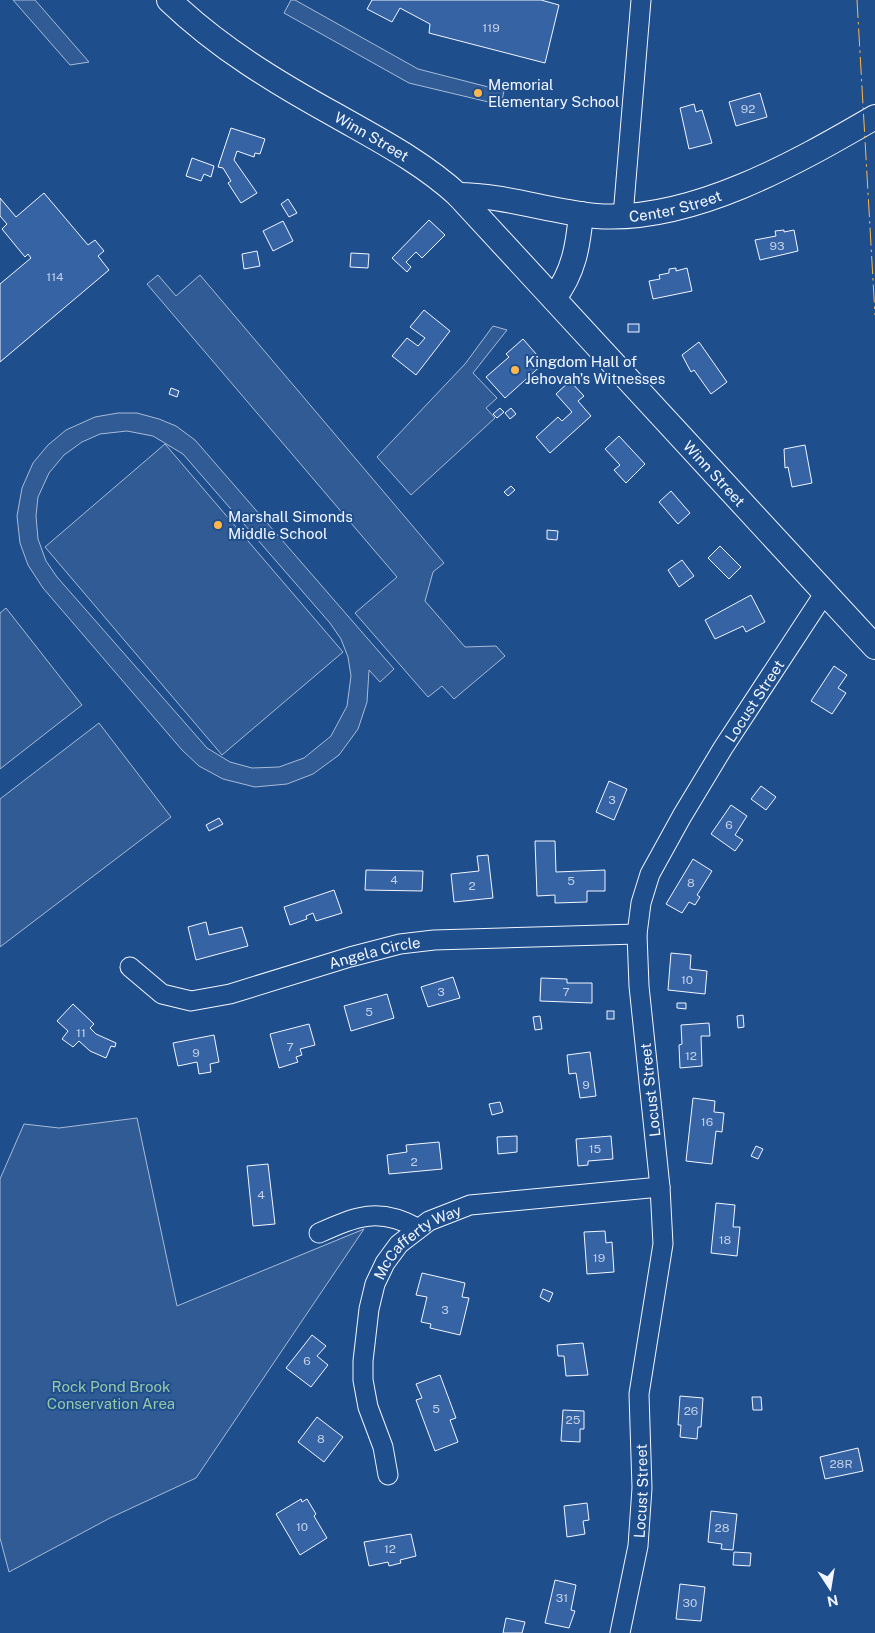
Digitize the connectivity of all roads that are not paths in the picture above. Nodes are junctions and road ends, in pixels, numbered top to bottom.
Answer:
1 (169, 0) edge
2 (641, 0) edge
3 (875, 117) edge
4 (458, 195) junction
5 (581, 214) junction
6 (623, 216) junction
7 (554, 298) junction
8 (824, 594) junction
9 (875, 647) edge
10 (637, 934) junction
11 (130, 966) dead end
12 (660, 1187) junction
13 (417, 1228) junction
14 (319, 1233) dead end
15 (388, 1475) dead end
16 (620, 1633) edge

1 - 4 main road, Winn Street
2 - 6 street
3 - 6 main road, Center Street
4 - 5 main road, Center Street
4 - 7 main road, Winn Street
5 - 6 main road, Center Street
5 - 7 main road
7 - 8 main road, Winn Street
8 - 9 main road, Winn Street
8 - 10 street, Locust Street
10 - 11 street, Angela Circle
10 - 12 street, Locust Street
12 - 13 street, McCafferty Way
12 - 16 street, Locust Street
13 - 14 street
13 - 15 street, McCafferty Way

